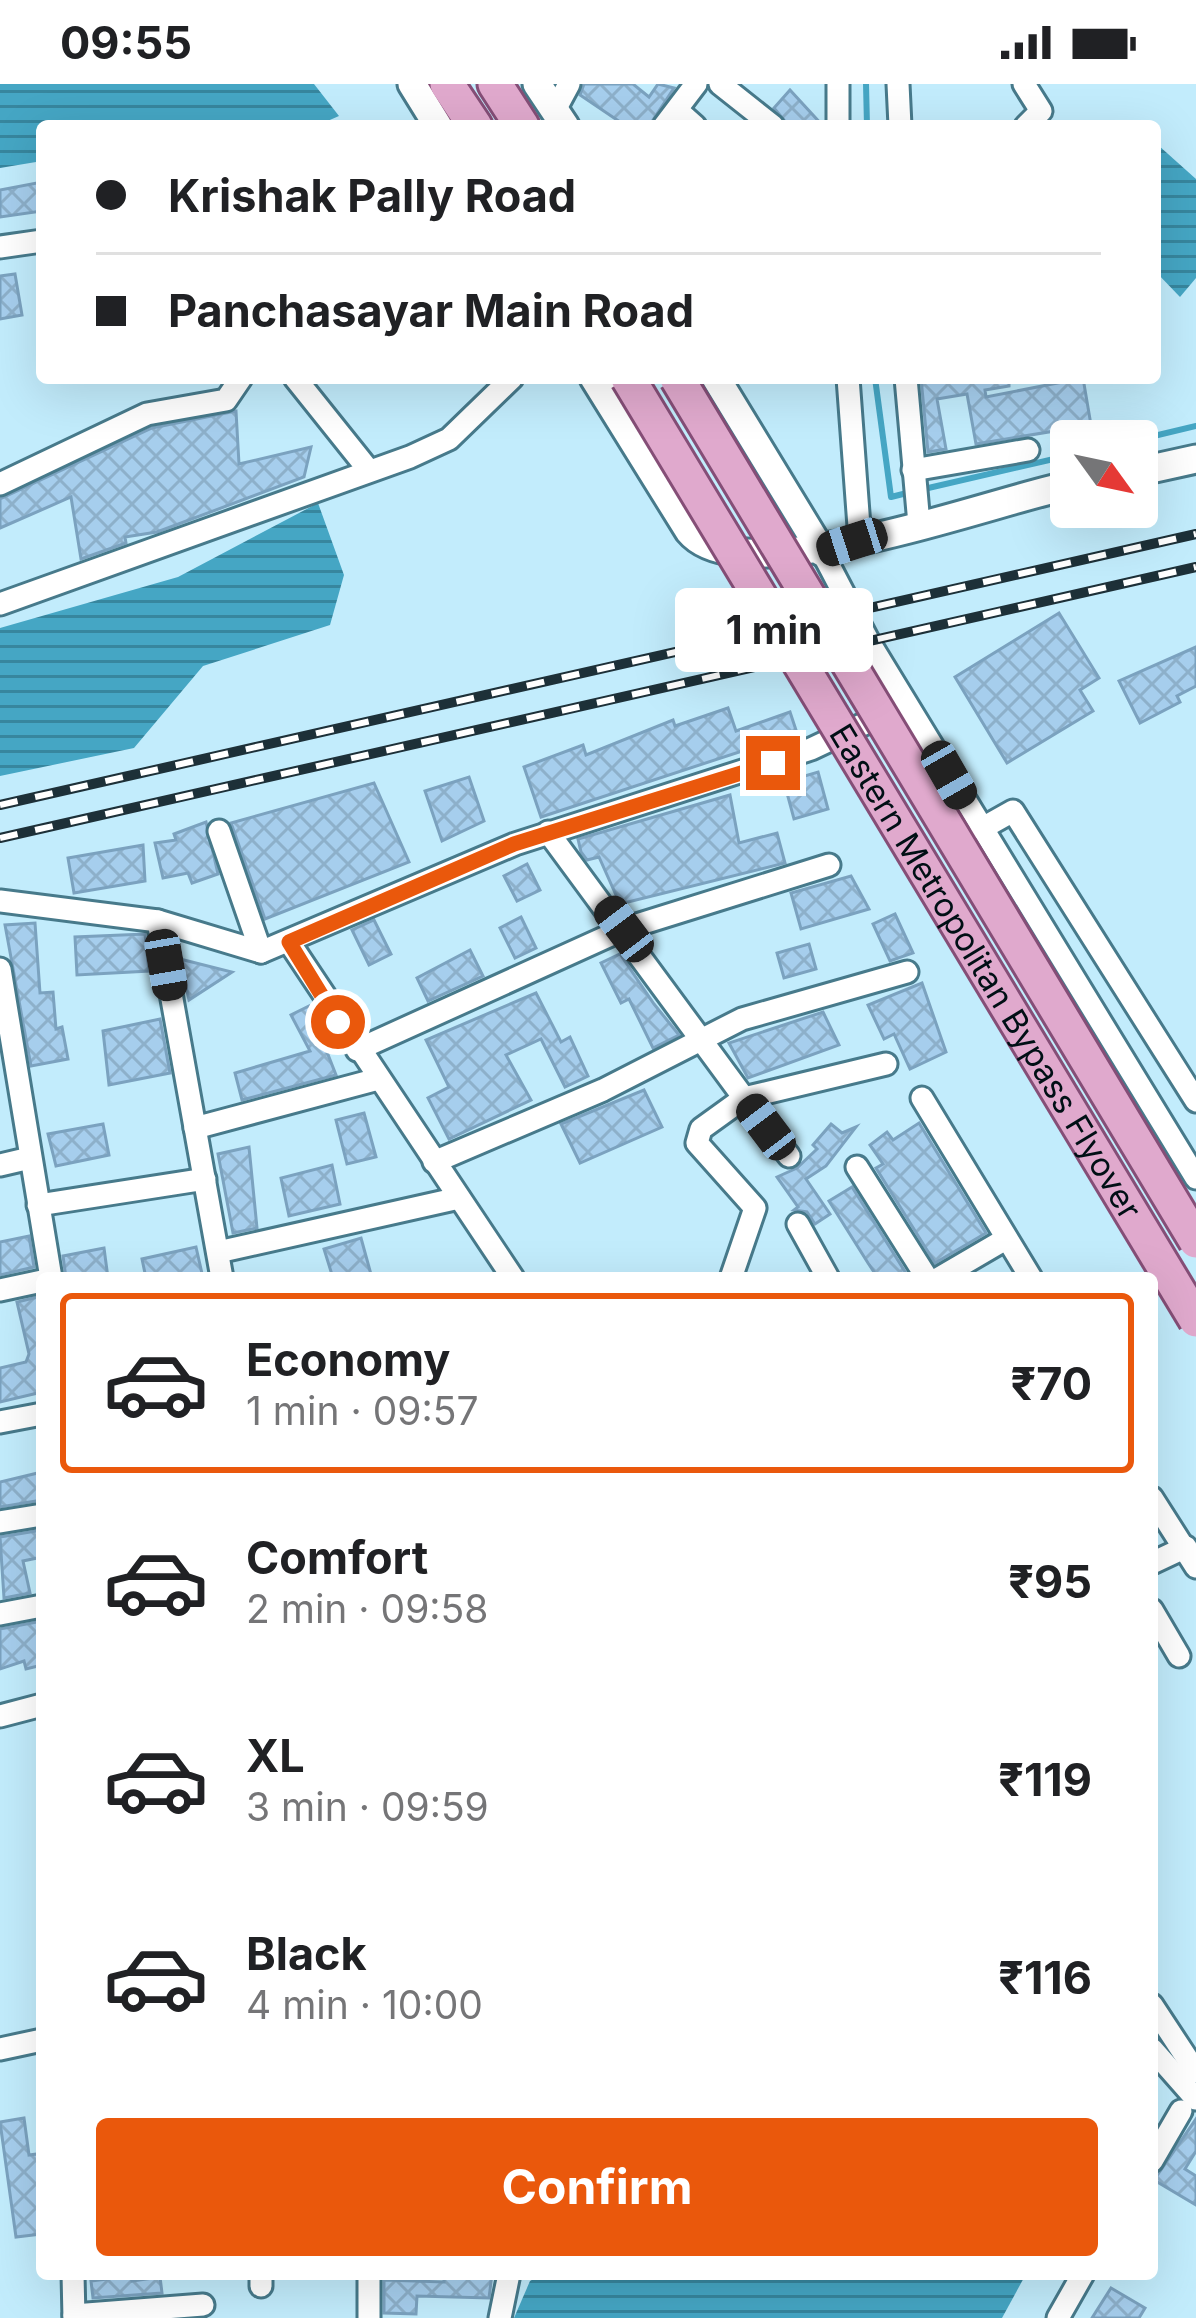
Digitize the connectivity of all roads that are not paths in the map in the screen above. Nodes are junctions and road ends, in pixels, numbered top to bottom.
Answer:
1 (412, 84) edge
2 (447, 84) edge
3 (495, 84) edge
4 (537, 84) edge
5 (569, 84) edge
6 (696, 84) edge
7 (720, 84) edge
8 (838, 84) edge
9 (898, 84) edge
10 (1024, 84) edge
11 (560, 118) edge
12 (670, 118) edge
13 (434, 120) edge
14 (471, 120) edge
15 (518, 120) edge
16 (765, 120) edge
17 (838, 120) edge
18 (900, 120) edge
19 (1033, 120) edge
20 (36, 242) edge
21 (0, 247) edge
22 (237, 384) edge
23 (301, 384) edge
24 (506, 384) edge
25 (598, 384) edge
26 (632, 384) edge
27 (681, 384) edge
28 (720, 384) edge
29 (848, 384) edge
30 (906, 384) edge
31 (1028, 450) dead end
32 (1196, 459) edge
33 (1158, 467) edge
34 (367, 469) junction
35 (0, 484) edge
36 (1050, 486) edge
37 (915, 494) junction
38 (860, 540) junction
39 (822, 552) junction
40 (0, 604) edge
41 (906, 704) junction
42 (981, 829) junction
43 (218, 831) dead end
44 (548, 832) junction
45 (829, 865) dead end
46 (0, 901) edge
47 (158, 921) junction
48 (624, 929) junction
49 (289, 942) junction
50 (261, 952) junction
51 (0, 969) edge
52 (907, 972) dead end
53 (704, 1039) junction
54 (357, 1050) junction
55 (7, 1062) edge
56 (886, 1064) dead end
57 (378, 1079) junction
58 (744, 1098) junction
59 (922, 1099) dead end
60 (1196, 1101) edge
61 (195, 1128) junction
62 (788, 1156) dead end
63 (30, 1158) junction
64 (434, 1162) junction
65 (0, 1165) edge
66 (857, 1167) dead end
67 (1196, 1178) edge
68 (205, 1180) junction
69 (459, 1198) junction
70 (38, 1205) junction
71 (798, 1224) dead end
72 (1004, 1240) junction
73 (1196, 1241) edge
74 (218, 1252) junction
75 (50, 1272) edge
76 (221, 1272) edge
77 (509, 1272) edge
78 (733, 1272) edge
79 (825, 1272) edge
80 (923, 1272) edge
81 (949, 1272) edge
82 (1026, 1272) edge
83 (36, 1282) edge
84 (0, 1290) edge
85 (1196, 1320) edge
86 (36, 1415) edge
87 (0, 1422) edge
88 (1158, 1507) edge
89 (36, 1516) edge
90 (0, 1522) edge
91 (1191, 1557) edge
92 (1158, 1562) edge
93 (36, 1607) edge
94 (0, 1615) edge
95 (1158, 1620) edge
96 (1179, 1656) dead end
97 (36, 1707) edge
98 (0, 1716) edge
99 (1158, 2014) edge
100 (36, 2041) edge
101 (0, 2049) edge
102 (1158, 2058) edge
103 (1196, 2072) edge
104 (1191, 2106) edge
105 (1158, 2116) edge
106 (1158, 2153) edge
107 (74, 2280) edge
108 (369, 2280) edge
109 (508, 2280) edge
110 (1080, 2280) edge
111 (203, 2305) dead end
112 (74, 2317) edge
113 (369, 2318) edge
114 (500, 2318) edge
115 (1058, 2318) edge

1 - 13 street
2 - 14 main road
3 - 15 main road
4 - 11 street
5 - 11 street
6 - 12 street
7 - 16 street
8 - 17 street
9 - 18 street
10 - 19 street
20 - 21 street
22 - 35 street
23 - 34 street
24 - 34 street
25 - 39 street
26 - 85 main road, Eastern Metropolitan Bypass Flyover, bridge
27 - 73 main road, Eastern Metropolitan Bypass Flyover, bridge
28 - 39 street
29 - 38 street
30 - 37 street
31 - 37 street
32 - 33 street
34 - 40 street
36 - 37 street
37 - 38 street
38 - 39 street
39 - 41 street
41 - 42 street
41 - 44 street
42 - 60 street
42 - 67 street
43 - 50 street
44 - 48 street
44 - 49 street
45 - 48 street
46 - 47 street
47 - 50 street
47 - 61 street
48 - 53 street
48 - 54 street
49 - 50 street
49 - 54 street
51 - 55 street
52 - 53 street
53 - 58 street
53 - 64 street
54 - 57 street
55 - 63 street
56 - 58 street
57 - 61 street
57 - 64 street
58 - 62 street
58 - 78 street
59 - 72 street
61 - 68 street
63 - 65 street
63 - 70 street
64 - 69 street
66 - 80 street
68 - 70 street
68 - 74 street
69 - 74 street
69 - 77 street
70 - 75 street
71 - 79 street
72 - 81 street
72 - 82 street
74 - 76 street
83 - 84 street
86 - 87 street
88 - 91 street
89 - 90 street
91 - 92 street
93 - 94 street
95 - 96 street
97 - 98 street
99 - 103 street
100 - 101 street
102 - 104 street
104 - 105 street
104 - 106 street
107 - 112 street
108 - 113 street
109 - 114 street
110 - 115 street
111 - 112 street

